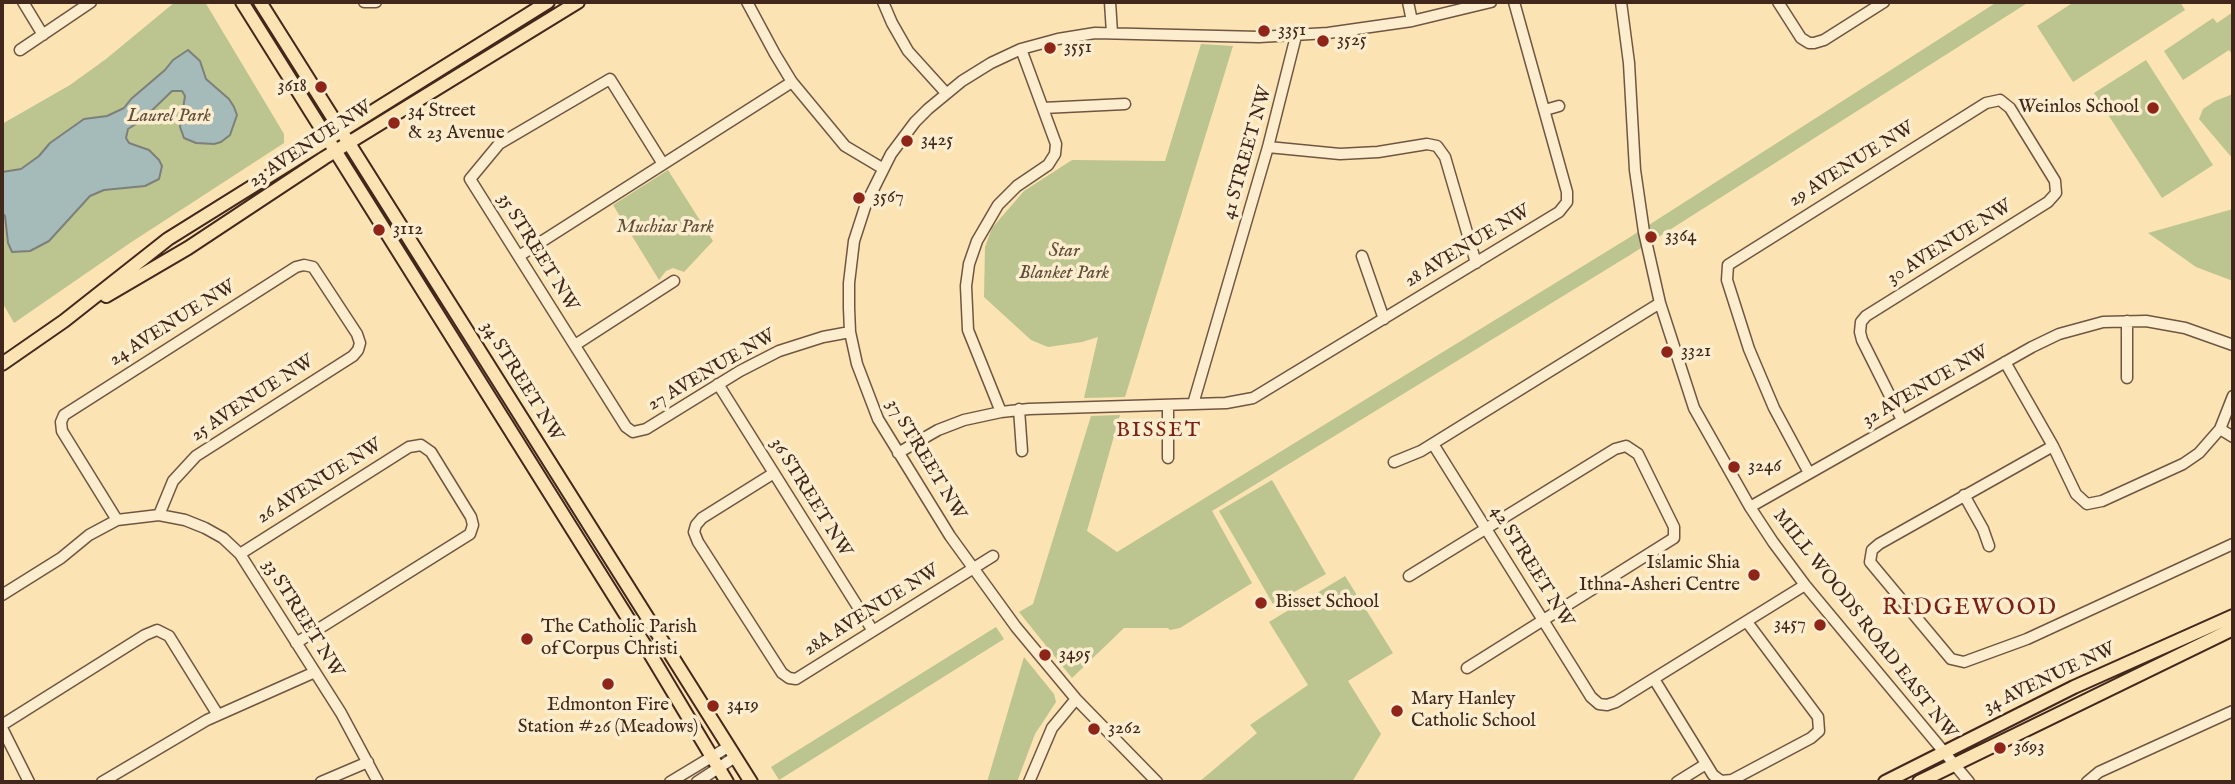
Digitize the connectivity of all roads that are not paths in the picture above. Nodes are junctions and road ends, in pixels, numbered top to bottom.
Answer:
1 (23, 2) edge
2 (91, 2) edge
3 (242, 2) edge
4 (260, 2) edge
5 (366, 2) edge
6 (376, 2) edge
7 (548, 2) edge
8 (578, 2) edge
9 (747, 2) edge
10 (883, 2) edge
11 (1110, 2) edge
12 (1408, 2) edge
13 (1491, 2) edge
14 (1514, 2) edge
15 (1621, 2) edge
16 (1778, 2) edge
17 (1884, 2) edge
18 (1412, 21) junction
19 (1112, 33) junction
20 (44, 35) junction
21 (1296, 36) junction
22 (1021, 49) junction
23 (20, 50) dead end
24 (792, 82) junction
25 (946, 93) junction
26 (1125, 104) dead end
27 (1559, 106) dead end
28 (1043, 108) junction
29 (1545, 110) junction
30 (341, 131) junction
31 (326, 139) junction
32 (349, 143) junction
33 (1268, 147) junction
34 (335, 152) junction
35 (663, 164) junction
36 (882, 169) junction
37 (2056, 189) joint
38 (519, 256) junction
39 (1362, 257) dead end
40 (1476, 262) junction
41 (309, 265) joint
42 (1230, 279) junction
43 (674, 281) dead end
44 (1241, 281) dead end
45 (1660, 303) junction
46 (1384, 319) junction
47 (64, 321) junction
48 (2127, 321) junction
49 (850, 332) junction
50 (575, 345) junction
51 (2233, 345) edge
52 (2005, 362) junction
53 (2, 365) edge
54 (2127, 378) dead end
55 (718, 384) junction
56 (2233, 396) edge
57 (1194, 404) junction
58 (1168, 405) junction
59 (1019, 409) junction
60 (1001, 412) junction
61 (1902, 420) junction
62 (2220, 429) junction
63 (633, 432) joint
64 (2233, 437) edge
65 (1433, 444) junction
66 (2053, 446) junction
67 (1022, 451) dead end
68 (898, 453) junction
69 (1168, 458) dead end
70 (1394, 462) dead end
71 (774, 473) junction
72 (1810, 473) junction
73 (1964, 495) junction
74 (1749, 507) junction
75 (159, 515) junction
76 (117, 520) junction
77 (1486, 529) junction
78 (2233, 544) edge
79 (1989, 546) dead end
80 (240, 554) junction
81 (993, 556) dead end
82 (972, 568) junction
83 (1409, 576) dead end
84 (1805, 585) junction
85 (2, 594) edge
86 (2233, 615) edge
87 (1543, 620) junction
88 (1746, 622) junction
89 (2233, 629) edge
90 (873, 631) junction
91 (296, 643) junction
92 (1467, 668) dead end
93 (315, 672) junction
94 (1654, 679) junction
95 (1076, 699) junction
96 (2233, 710) edge
97 (218, 715) junction
98 (2, 726) edge
99 (732, 752) junction
100 (1943, 752) junction
101 (712, 757) junction
102 (368, 762) junction
103 (1706, 764) junction
104 (1954, 765) junction
105 (719, 769) junction
106 (1721, 781) edge
107 (29, 782) edge
108 (102, 782) edge
109 (321, 782) edge
110 (378, 782) edge
111 (670, 782) edge
112 (697, 782) edge
113 (727, 782) edge
114 (751, 782) edge
115 (1029, 782) edge
116 (1157, 782) edge
117 (1677, 782) edge
118 (1885, 782) edge
119 (1919, 782) edge
120 (1969, 782) edge
121 (2087, 782) edge

1 - 20 street
2 - 20 street
3 - 31 main road, 34 STREET NW
4 - 30 main road, 34 STREET NW
5 - 6 street
7 - 30 main road, 23 AVENUE NW
8 - 32 main road, 23 AVENUE NW
9 - 24 street
10 - 25 street
11 - 19 street
12 - 18 street
13 - 18 street
14 - 29 street
15 - 45 street, MILL WOODS ROAD EAST NW
16 - 17 street
18 - 21 street
19 - 21 street
19 - 22 street
20 - 23 street
21 - 33 street, 41 STREET NW
22 - 25 street
22 - 28 street
24 - 35 street
24 - 36 street
25 - 36 street
26 - 28 street
27 - 29 street
28 - 60 street
29 - 40 street, 28 AVENUE NW
30 - 31 main road, 23 AVENUE NW
30 - 32 main road, 34 STREET NW
31 - 34 main road, 34 STREET NW
31 - 47 main road, 23 AVENUE NW
32 - 34 main road, 23 AVENUE NW
32 - 99 main road, 34 STREET NW
33 - 40 street
33 - 42 street, 41 STREET NW
34 - 47 main road, 23 AVENUE NW
34 - 101 main road, 34 STREET NW
35 - 38 street
35 - 38 street, 35 STREET NW
36 - 49 street, 37 STREET NW
37 - 61 street, 30 AVENUE NW
37 - 72 street, 29 AVENUE NW
38 - 50 street, 35 STREET NW
39 - 46 street
40 - 46 street, 28 AVENUE NW
41 - 75 street, 25 AVENUE NW
41 - 76 street, 24 AVENUE NW
42 - 44 street
42 - 57 street, 41 STREET NW
43 - 50 street
45 - 65 street
45 - 74 street, MILL WOODS ROAD EAST NW
46 - 57 street, 28 AVENUE NW
47 - 53 main road, 23 AVENUE NW
48 - 51 street, 32 AVENUE NW
48 - 52 street, 32 AVENUE NW
48 - 54 street
49 - 55 street, 27 AVENUE NW
49 - 68 street, 37 STREET NW
50 - 63 street, 35 STREET NW
52 - 61 street, 32 AVENUE NW
52 - 66 street
55 - 63 street, 27 AVENUE NW
55 - 71 street, 36 STREET NW
56 - 62 street
57 - 58 street, 28 AVENUE NW
58 - 59 street, 28 AVENUE NW
58 - 69 street
59 - 60 street, 28 AVENUE NW
59 - 67 street
60 - 68 street, 28 AVENUE NW
61 - 72 street, 32 AVENUE NW
62 - 64 street
62 - 66 street
65 - 70 street
65 - 77 street, 42 STREET NW
66 - 73 street
68 - 82 street, 37 STREET NW
71 - 90 street, 36 STREET NW
71 - 90 street, 28A AVENUE NW
72 - 74 street, 32 AVENUE NW
73 - 78 street
73 - 79 street
74 - 84 street, MILL WOODS ROAD EAST NW
75 - 76 street
75 - 80 street, 33 STREET NW
76 - 85 street
77 - 83 street
77 - 87 street, 42 STREET NW
77 - 87 street
80 - 91 street, 33 STREET NW
80 - 91 street, 26 AVENUE NW
81 - 82 street
82 - 90 street, 28A AVENUE NW
82 - 95 street, 37 STREET NW
84 - 88 street
84 - 100 street, MILL WOODS ROAD EAST NW
86 - 100 main road, 34 AVENUE NW
87 - 92 street
87 - 94 street, 42 STREET NW
88 - 94 street
88 - 106 street
89 - 104 main road, 34 AVENUE NW
91 - 93 street, 33 STREET NW
93 - 97 street
93 - 102 street, 33 STREET NW
94 - 103 street
95 - 115 street
95 - 116 street, 37 STREET NW
96 - 121 street
97 - 98 street
97 - 108 street
98 - 107 street
99 - 101 street
99 - 105 street
99 - 114 main road, 34 STREET NW
100 - 104 street, MILL WOODS ROAD EAST NW
100 - 118 main road, 34 AVENUE NW
101 - 105 main road, 34 STREET NW
101 - 111 street
102 - 109 street
102 - 110 street, 33 STREET NW
103 - 106 street
103 - 117 street
104 - 119 main road, 34 AVENUE NW
104 - 120 street, MILL WOODS ROAD EAST NW
105 - 112 street
105 - 113 main road, 34 STREET NW

